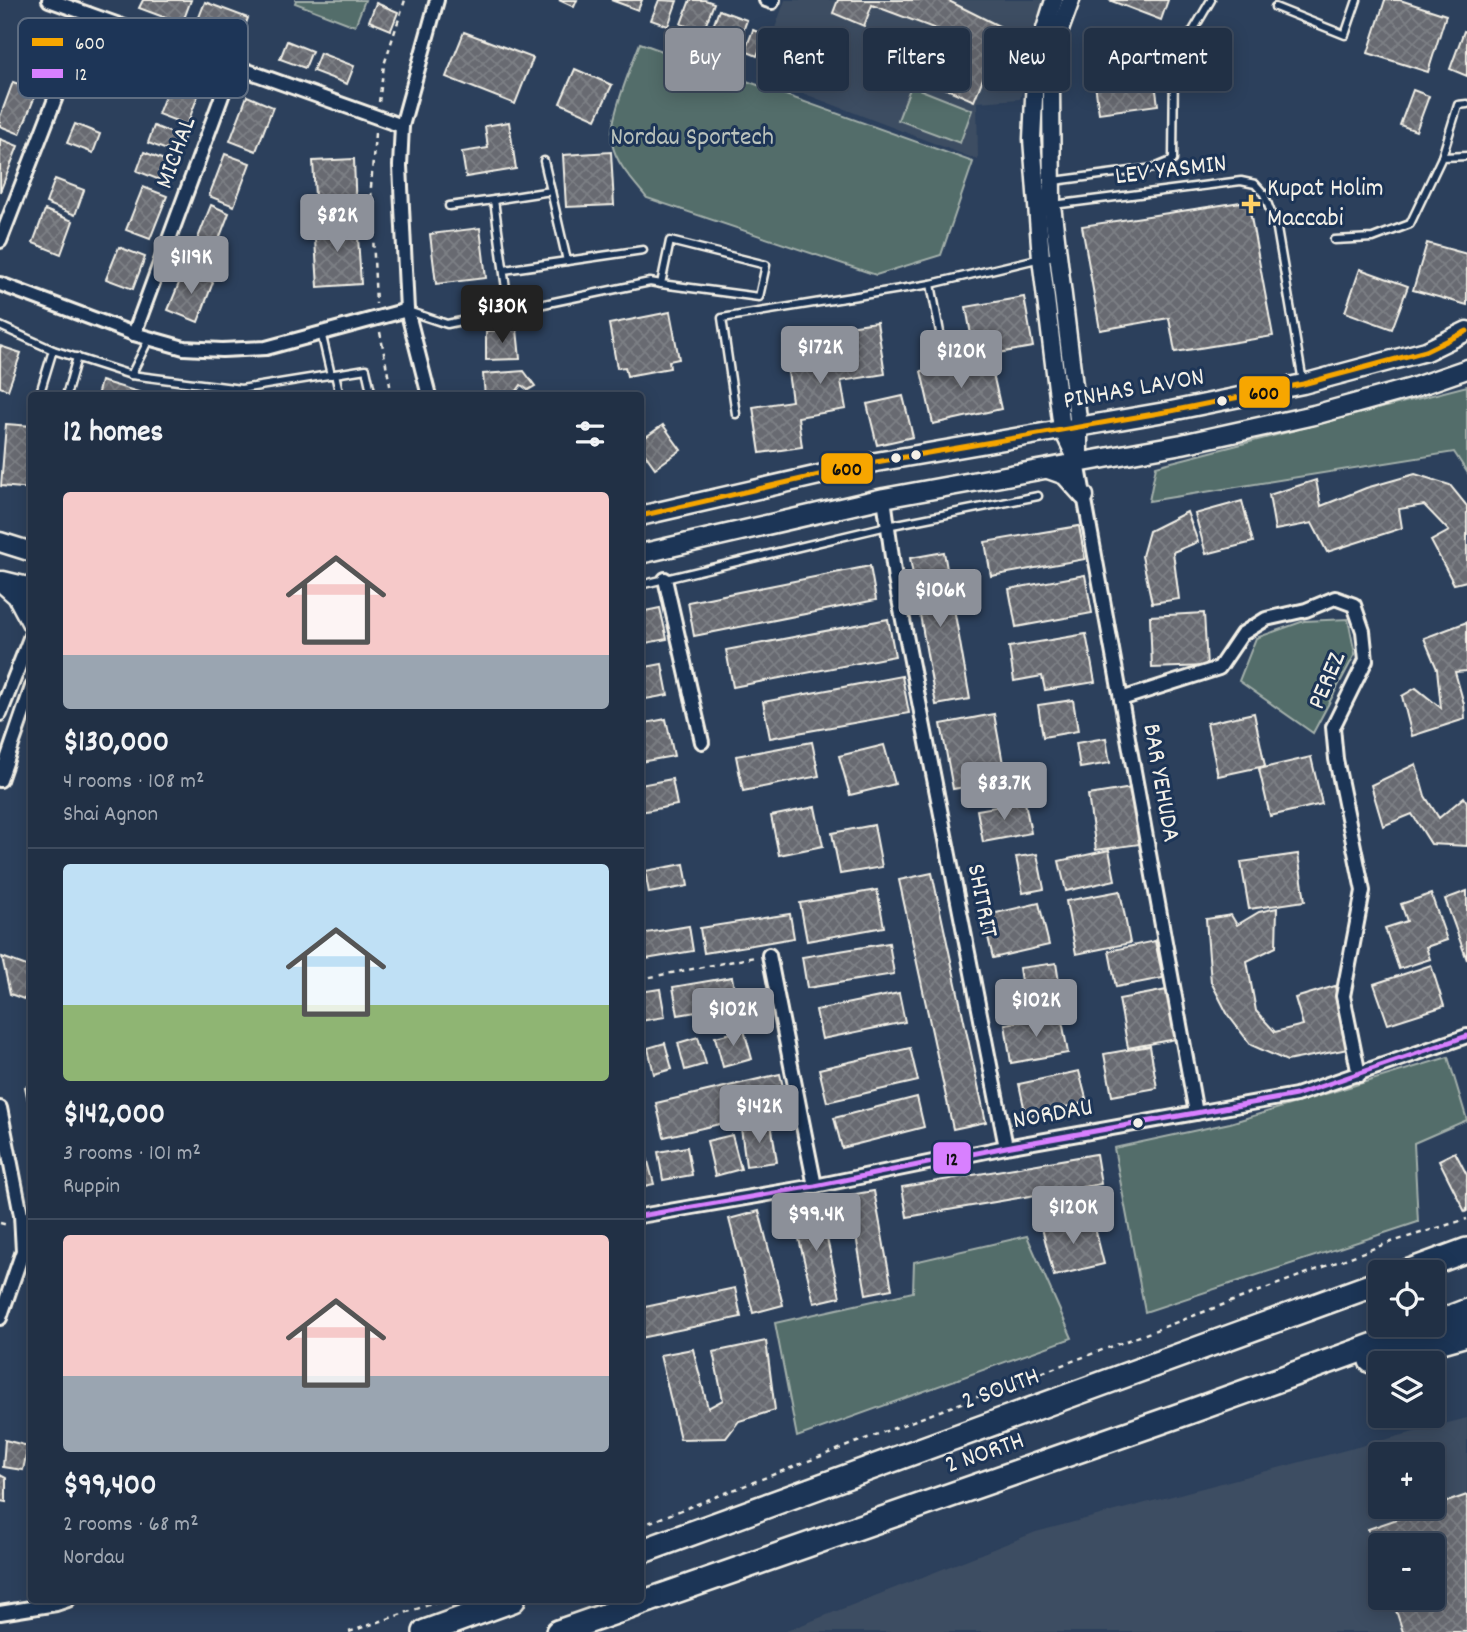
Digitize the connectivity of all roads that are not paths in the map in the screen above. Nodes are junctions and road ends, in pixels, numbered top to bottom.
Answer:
1 (49, 0) edge
2 (437, 0) edge
3 (1054, 0) edge
4 (1071, 0) edge
5 (1211, 0) edge
6 (1357, 0) edge
7 (1275, 7) dead end
8 (88, 14) junction
9 (86, 18) edge
10 (99, 18) edge
11 (248, 71) edge
12 (55, 98) edge
13 (221, 98) edge
14 (1467, 104) edge
15 (402, 126) junction
16 (1467, 156) edge
17 (1442, 157) junction
18 (544, 161) dead end
19 (1053, 181) junction
20 (551, 191) junction
21 (494, 200) junction
22 (1052, 205) junction
23 (449, 206) dead end
24 (1334, 240) dead end
25 (0, 241) edge
26 (643, 250) dead end
27 (1058, 256) junction
28 (1041, 258) junction
29 (567, 261) junction
30 (504, 270) junction
31 (0, 284) edge
32 (661, 284) junction
33 (931, 284) junction
34 (407, 310) junction
35 (509, 312) junction
36 (0, 326) edge
37 (1467, 331) edge
38 (321, 332) junction
39 (134, 334) junction
40 (149, 338) junction
41 (53, 350) junction
42 (944, 354) dead end
43 (76, 357) junction
44 (1467, 369) edge
45 (131, 375) junction
46 (333, 375) junction
47 (1303, 384) junction
48 (40, 392) edge
49 (67, 392) edge
50 (339, 392) edge
51 (371, 392) edge
52 (428, 392) edge
53 (736, 414) dead end
54 (1070, 428) junction
55 (1079, 462) junction
56 (1048, 469) junction
57 (1038, 496) dead end
58 (1084, 496) junction
59 (884, 498) junction
60 (644, 515) edge
61 (887, 526) junction
62 (0, 542) edge
63 (28, 551) edge
64 (644, 553) edge
65 (665, 579) junction
66 (0, 580) edge
67 (644, 583) edge
68 (28, 587) edge
69 (28, 617) edge
70 (28, 643) edge
71 (9, 690) junction
72 (28, 691) edge
73 (28, 697) edge
74 (1121, 699) junction
75 (0, 714) edge
76 (702, 742) dead end
77 (0, 780) edge
78 (769, 955) road end
79 (1467, 1036) edge
80 (1359, 1075) junction
81 (0, 1108) edge
82 (1196, 1113) junction
83 (1006, 1147) junction
84 (815, 1186) junction
85 (644, 1215) edge
86 (1467, 1241) edge
87 (1467, 1250) edge
88 (1424, 1260) edge
89 (1440, 1260) edge
90 (1368, 1285) edge
91 (1467, 1311) edge
92 (0, 1318) edge
93 (1445, 1319) edge
94 (1467, 1334) edge
95 (1396, 1337) edge
96 (1189, 1412) junction
97 (644, 1551) edge
98 (644, 1602) edge
99 (59, 1603) edge
100 (505, 1603) edge
101 (641, 1603) edge
102 (0, 1613) edge
103 (425, 1632) edge
104 (558, 1632) edge

1 - 8 street
2 - 15 street
3 - 28 street
4 - 19 street
5 - 19 lane
6 - 7 lane
8 - 9 street
8 - 10 street
11 - 15 street
12 - 25 street
13 - 39 street, MICHAL
14 - 17 lane
15 - 34 street
16 - 17 lane
17 - 24 lane
18 - 20 lane
19 - 22 street
20 - 21 lane
20 - 29 lane
21 - 23 lane
21 - 30 lane
22 - 27 street
22 - 47 lane, LEV YASMIN
26 - 29 lane
27 - 28 lane
27 - 54 street
28 - 33 lane
28 - 54 street
29 - 30 lane
30 - 35 lane
31 - 39 street
32 - 32 lane
32 - 35 lane
33 - 42 lane
33 - 53 lane
34 - 35 lane
34 - 38 street
34 - 52 street
36 - 41 lane
37 - 47 main road, PINHAS LAVON
38 - 40 street
38 - 46 lane
39 - 40 street
40 - 45 lane
41 - 43 lane
41 - 48 lane
43 - 45 lane
43 - 49 lane
44 - 55 main road
45 - 46 lane
46 - 50 lane
46 - 51 lane
47 - 54 main road, PINHAS LAVON
54 - 55 street
54 - 60 main road, PINHAS LAVON
55 - 56 main road
55 - 58 street, BAR YEHUDA
56 - 58 main road
56 - 59 main road
57 - 61 lane
58 - 74 street, BAR YEHUDA
59 - 61 street, SHITRIT
59 - 64 main road
61 - 65 lane
61 - 83 street, SHITRIT
62 - 63 main road
65 - 67 lane
65 - 76 street
66 - 68 main road
66 - 69 main road
70 - 71 street
71 - 72 street
71 - 75 street
73 - 77 street
74 - 80 street, PEREZ
74 - 82 street, BAR YEHUDA
78 - 84 street
79 - 80 street, NORDAU
80 - 82 street, NORDAU
81 - 92 street
82 - 83 street, NORDAU
83 - 84 street, NORDAU
84 - 85 street, NORDAU
86 - 88 lane
87 - 89 highway
90 - 97 highway, 2 SOUTH
91 - 93 highway, 2 NORTH
94 - 96 highway
95 - 96 highway, 2 NORTH
96 - 98 highway, 2 NORTH
99 - 102 street
100 - 103 highway
101 - 104 highway, 2 NORTH

